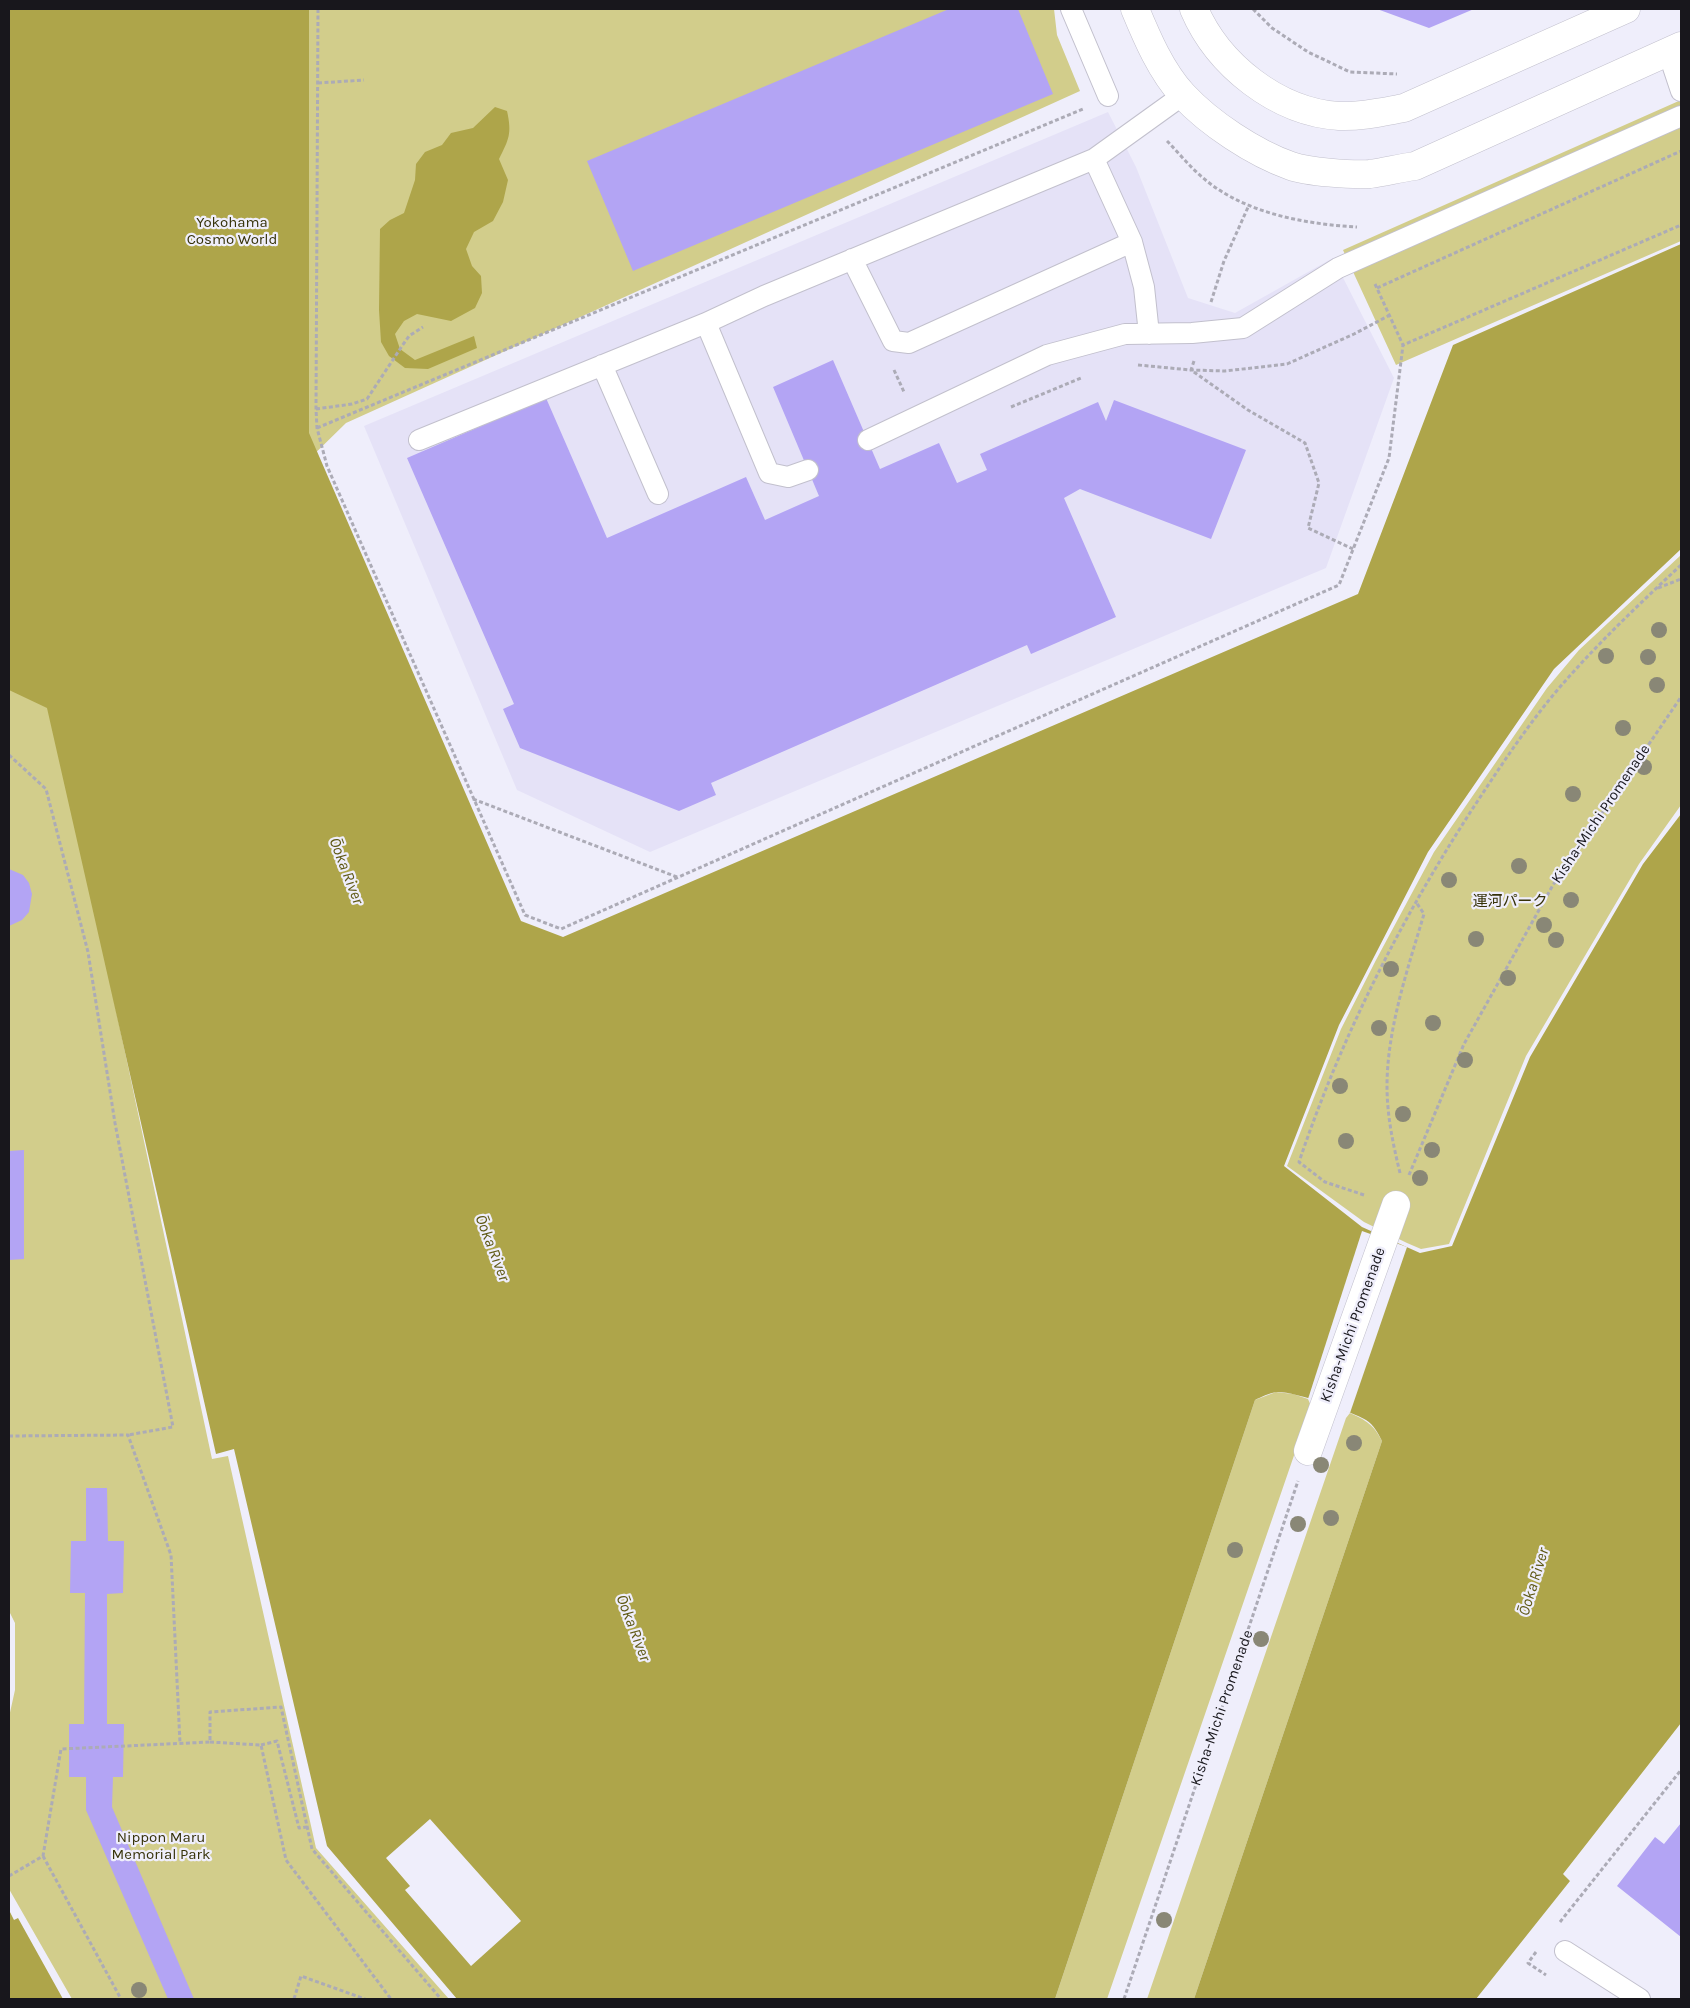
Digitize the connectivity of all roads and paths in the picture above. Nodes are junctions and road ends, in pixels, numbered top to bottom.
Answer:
1 (318, 9) edge
2 (1071, 9) edge
3 (1135, 9) edge
4 (1194, 9) edge
5 (1253, 9) edge
6 (1626, 9) edge
7 (1675, 49) edge
8 (1405, 75) dead end
9 (364, 80) dead end
10 (318, 83) junction
11 (1681, 91) edge
12 (1183, 95) junction
13 (1108, 96) joint
14 (1681, 116) edge
15 (1681, 151) edge
16 (1094, 159) junction
17 (1249, 205) dead end
18 (1681, 225) edge
19 (1359, 228) dead end
20 (1132, 242) junction
21 (1363, 257) junction
22 (852, 259) junction
23 (1377, 288) junction
24 (706, 323) junction
25 (423, 327) dead end
26 (1201, 333) junction
27 (1149, 334) junction
28 (1403, 345) junction
29 (602, 365) junction
30 (316, 409) junction
31 (317, 428) junction
32 (419, 440) dead end
33 (868, 440) dead end
34 (808, 470) dead end
35 (658, 494) dead end
36 (1353, 549) junction
37 (1681, 565) edge
38 (1681, 580) edge
39 (1655, 589) junction
40 (1681, 697) edge
41 (9, 756) edge
42 (473, 799) junction
43 (678, 878) junction
44 (1416, 902) junction
45 (1400, 1196) junction
46 (128, 1435) junction
47 (9, 1436) edge
48 (1308, 1451) joint
49 (210, 1742) junction
50 (180, 1743) junction
51 (261, 1745) junction
52 (1681, 1770) edge
53 (307, 1827) junction
54 (43, 1856) junction
55 (9, 1876) edge
56 (1558, 1924) dead end
57 (1540, 1947) dead end
58 (1565, 1951) dead end
59 (1551, 1978) dead end
60 (121, 1999) edge
61 (294, 1999) edge
62 (365, 1999) edge
63 (391, 1999) edge
64 (441, 1999) edge
65 (1124, 1999) edge
66 (1640, 1999) edge

1 - 10 path
2 - 13 lane
3 - 12 street
4 - 6 street
5 - 8 path
7 - 11 lane
7 - 12 street
9 - 10 path
10 - 30 path
12 - 16 lane
13 - 31 path
14 - 21 lane
15 - 23 path
16 - 20 lane
16 - 22 lane
17 - 26 path
18 - 28 path
19 - 21 path
20 - 22 lane
20 - 27 lane
21 - 23 path
21 - 26 lane
22 - 24 lane
23 - 28 path
24 - 29 lane
24 - 34 lane
25 - 30 path
26 - 27 lane
26 - 36 path
27 - 33 lane
28 - 36 path
29 - 32 lane
29 - 35 lane
30 - 31 path
31 - 42 path
36 - 43 path
37 - 39 path
38 - 39 path
39 - 44 path
40 - 45 path, Kisha-Michi Promenade
41 - 46 path
42 - 43 path
42 - 43 path
44 - 45 path
44 - 45 path
45 - 48 street, Kisha-Michi Promenade
46 - 47 path
46 - 50 path
48 - 65 path, Kisha-Michi Promenade
49 - 50 path
49 - 51 path
49 - 53 path
50 - 54 path
51 - 53 path
51 - 63 path
52 - 56 path
53 - 64 path
54 - 55 path
54 - 60 path
57 - 59 path
58 - 66 lane
61 - 62 path

